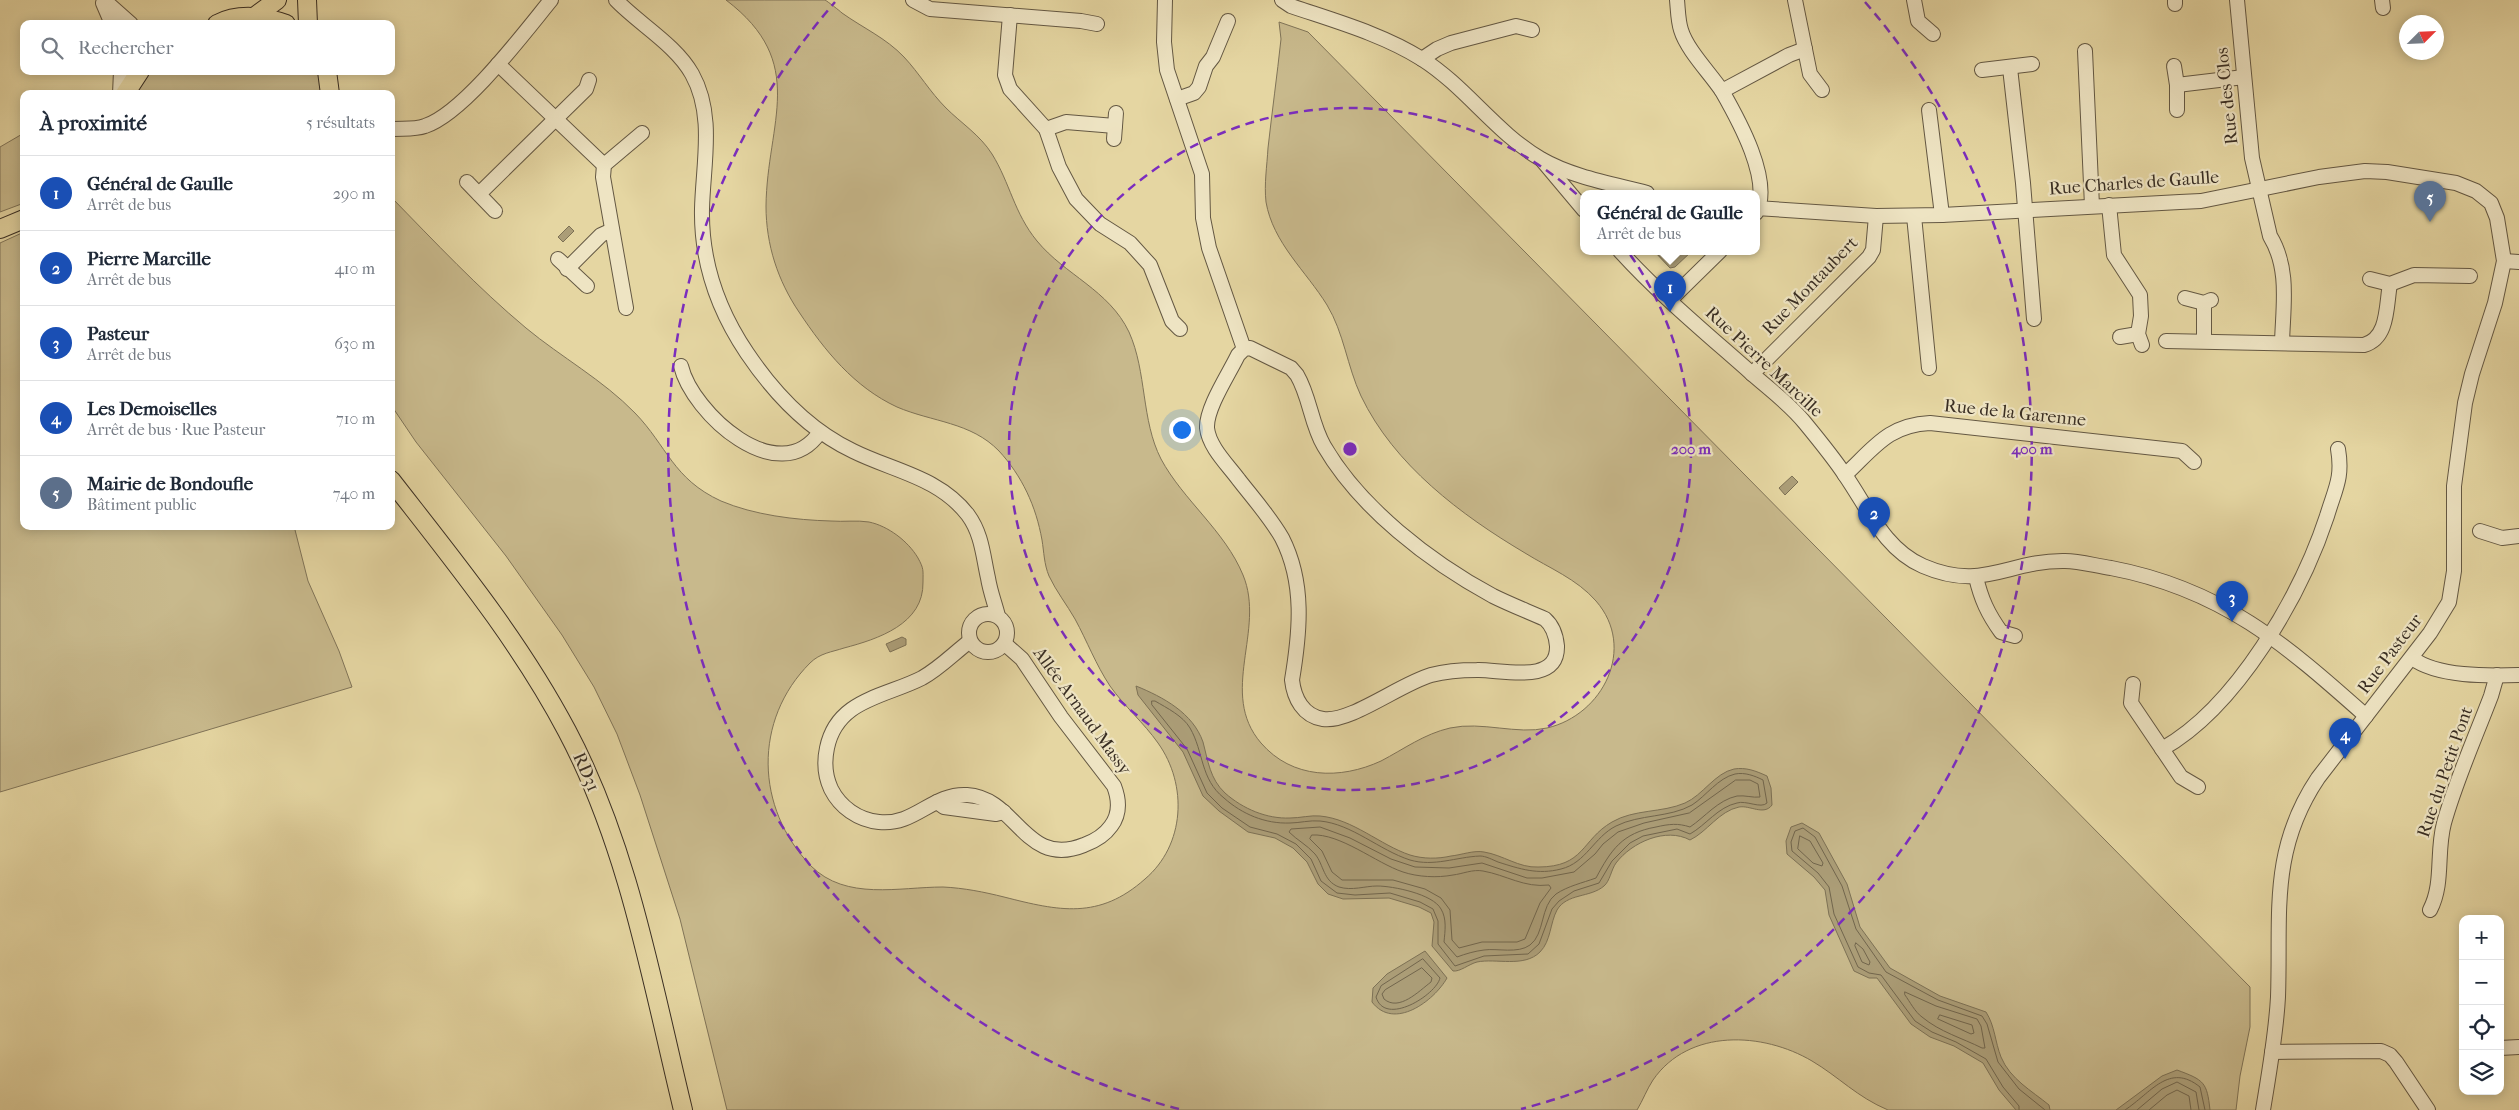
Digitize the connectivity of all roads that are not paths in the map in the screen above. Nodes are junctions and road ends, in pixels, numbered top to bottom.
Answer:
1 (103, 0) edge
2 (277, 0) edge
3 (307, 0) edge
4 (551, 0) edge
5 (616, 0) edge
6 (913, 0) edge
7 (1165, 0) edge
8 (1282, 0) edge
9 (1677, 0) edge
10 (1796, 0) edge
11 (1914, 0) edge
12 (2237, 0) edge
13 (1010, 15) junction
14 (254, 16) junction
15 (110, 20) edge
16 (126, 20) edge
17 (230, 20) edge
18 (270, 20) edge
19 (308, 20) edge
20 (1228, 21) dead end
21 (1097, 24) dead end
22 (1532, 30) dead end
23 (1933, 34) dead end
24 (1805, 50) junction
25 (2085, 50) dead end
26 (1422, 59) junction
27 (498, 64) junction
28 (2032, 64) dead end
29 (2174, 66) dead end
30 (2010, 68) junction
31 (1982, 70) dead end
32 (121, 75) edge
33 (137, 75) edge
34 (2244, 77) junction
35 (589, 80) dead end
36 (2177, 85) junction
37 (120, 90) edge
38 (127, 90) edge
39 (1822, 90) dead end
40 (1722, 91) junction
41 (1176, 99) junction
42 (2177, 110) dead end
43 (555, 119) junction
44 (1927, 119) dead end
45 (1115, 126) dead end
46 (396, 127) edge
47 (1046, 129) junction
48 (642, 133) dead end
49 (1542, 160) junction
50 (604, 165) junction
51 (467, 182) dead end
52 (2258, 189) junction
53 (1636, 190) edge
54 (1759, 190) edge
55 (478, 194) junction
56 (1580, 205) edge
57 (2109, 205) junction
58 (2092, 206) junction
59 (1760, 209) edge
60 (2024, 210) junction
61 (495, 211) dead end
62 (1942, 215) junction
63 (1876, 216) junction
64 (1914, 216) junction
65 (20, 221) edge
66 (0, 229) edge
67 (612, 230) junction
68 (1624, 255) edge
69 (1716, 255) edge
70 (2504, 261) junction
71 (2519, 262) edge
72 (2470, 276) dead end
73 (2370, 280) dead end
74 (2390, 284) junction
75 (587, 286) dead end
76 (2185, 298) dead end
77 (1670, 300) junction
78 (626, 308) dead end
79 (2034, 319) dead end
80 (1180, 329) dead end
81 (2120, 337) dead end
82 (2166, 341) dead end
83 (2204, 341) junction
84 (2282, 343) junction
85 (1244, 349) junction
86 (681, 366) dead end
87 (1929, 368) dead end
88 (1752, 374) junction
89 (820, 432) junction
90 (2338, 449) dead end
91 (2194, 462) dead end
92 (1845, 475) junction
93 (395, 485) edge
94 (2480, 531) dead end
95 (2519, 536) edge
96 (1976, 577) junction
97 (987, 578) junction
98 (979, 616) junction
99 (998, 616) junction
100 (2268, 634) junction
101 (2016, 636) dead end
102 (970, 641) junction
103 (1005, 644) junction
104 (2412, 658) junction
105 (2497, 675) junction
106 (2519, 675) edge
107 (2133, 684) dead end
108 (2366, 716) junction
109 (2162, 749) junction
110 (2198, 787) dead end
111 (2430, 910) dead end
112 (2519, 1047) edge
113 (2504, 1048) edge
114 (2272, 1052) junction
115 (683, 1110) edge
116 (2263, 1110) edge
117 (2428, 1110) edge

1 - 15 street
1 - 16 street
2 - 14 main road
3 - 19 main road
4 - 27 street
5 - 89 street
6 - 13 street
7 - 41 street
8 - 26 street
9 - 40 street
10 - 24 street
11 - 23 street
12 - 34 street, Rue des Clos
13 - 21 street
13 - 47 street
14 - 17 main road
14 - 18 main road
20 - 41 street
22 - 26 street
24 - 39 street
24 - 40 street
25 - 58 street
26 - 49 street
27 - 43 street
27 - 46 street
28 - 30 street
29 - 36 street
30 - 31 street
30 - 60 street
32 - 37 street
33 - 38 main road
34 - 36 street
34 - 52 street, Rue des Clos
35 - 43 street
36 - 42 street
40 - 54 street
41 - 85 street
43 - 50 street
43 - 55 street
44 - 62 street
45 - 47 street
47 - 80 street
48 - 50 street
49 - 53 street
49 - 56 street
50 - 67 street
51 - 55 street
52 - 57 street, Rue Charles de Gaulle
52 - 70 street, Rue Charles de Gaulle
52 - 84 street, Rue des Clos
55 - 61 street
57 - 58 street, Rue Charles de Gaulle
57 - 81 street
58 - 60 street, Rue Charles de Gaulle
59 - 63 street, Rue Charles de Gaulle
60 - 62 street, Rue Charles de Gaulle
60 - 79 street
62 - 64 street, Rue Charles de Gaulle
63 - 64 street, Rue Charles de Gaulle
63 - 88 street, Rue Montaubert
64 - 87 street
65 - 66 main road
67 - 75 street
67 - 78 street
68 - 77 street, Rue Pierre Marcille
69 - 77 street
70 - 71 street
70 - 104 street, Rue Pasteur
72 - 74 street
73 - 74 street
74 - 84 street
76 - 83 street
77 - 88 street, Rue Pierre Marcille
82 - 83 street
83 - 84 street
85 - 85 street
86 - 89 street
88 - 92 street, Rue Pierre Marcille
89 - 97 street
90 - 100 street
91 - 92 street, Rue de la Garenne
92 - 96 street, Rue Pierre Marcille
93 - 115 main road, RD31 / RD31
94 - 95 street
96 - 100 street, Rue Pierre Marcille
96 - 101 street
97 - 98 street
97 - 99 street
98 - 99 street
98 - 102 street
99 - 103 street
100 - 108 street, Rue Pierre Marcille
100 - 109 street
102 - 103 street
102 - 103 street, Allée Arnaud Massy
104 - 105 street
104 - 108 street, Rue Pasteur
105 - 106 street
105 - 111 street, Rue du Petit Pont
107 - 109 street
108 - 114 street, Rue Pasteur
109 - 110 street
112 - 113 street
114 - 116 street, Rue Pasteur
114 - 117 street

